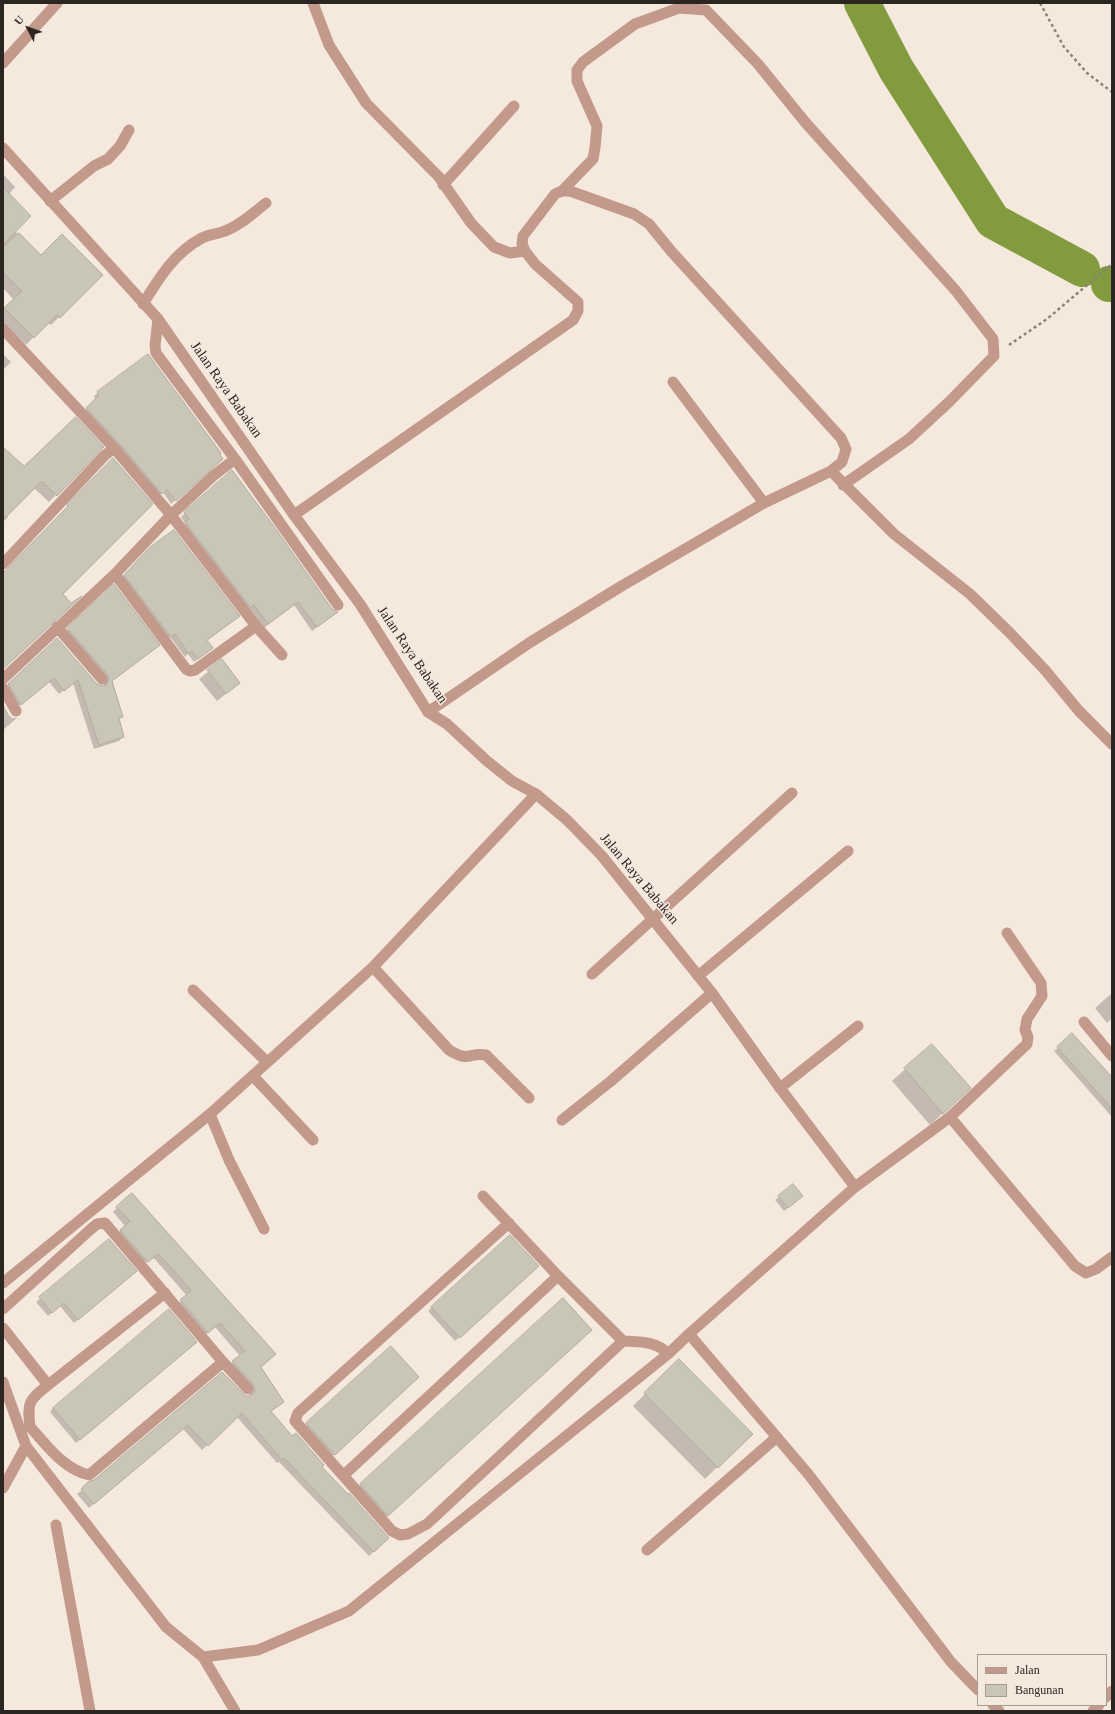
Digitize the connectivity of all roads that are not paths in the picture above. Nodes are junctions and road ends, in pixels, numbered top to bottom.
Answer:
1 (57, 3) edge
2 (313, 3) edge
3 (3, 63) edge
4 (514, 106) dead end
5 (130, 130) dead end
6 (4, 151) edge
7 (443, 184) junction
8 (562, 191) junction
9 (50, 201) junction
10 (266, 203) dead end
11 (525, 251) junction
12 (143, 304) junction
13 (158, 319) junction
14 (3, 329) edge
15 (673, 382) dead end
16 (114, 448) junction
17 (235, 459) junction
18 (831, 471) junction
19 (843, 485) junction
20 (764, 504) junction
21 (171, 515) junction
22 (294, 515) junction
23 (3, 564) edge
24 (115, 574) junction
25 (338, 606) dead end
26 (256, 626) junction
27 (57, 627) junction
28 (282, 655) dead end
29 (3, 679) edge
30 (102, 679) dead end
31 (3, 688) edge
32 (16, 711) dead end
33 (428, 712) junction
34 (1112, 744) edge
35 (792, 793) dead end
36 (536, 794) junction
37 (848, 851) dead end
38 (653, 918) junction
39 (1007, 933) dead end
40 (373, 967) junction
41 (592, 974) dead end
42 (698, 976) junction
43 (193, 990) dead end
44 (712, 993) junction
45 (1084, 1022) dead end
46 (858, 1026) dead end
47 (1112, 1056) edge
48 (267, 1062) junction
49 (252, 1076) junction
50 (780, 1088) junction
51 (529, 1098) dead end
52 (210, 1114) junction
53 (950, 1118) junction
54 (562, 1120) dead end
55 (313, 1140) dead end
56 (855, 1187) junction
57 (483, 1196) dead end
58 (509, 1223) junction
59 (264, 1229) dead end
60 (1112, 1257) edge
61 (558, 1276) junction
62 (3, 1283) edge
63 (165, 1293) junction
64 (3, 1308) edge
65 (3, 1328) edge
66 (689, 1334) junction
67 (623, 1341) junction
68 (668, 1354) junction
69 (223, 1362) junction
70 (3, 1382) edge
71 (48, 1385) junction
72 (248, 1389) dead end
73 (777, 1438) junction
74 (26, 1446) junction
75 (344, 1474) junction
76 (3, 1488) edge
77 (56, 1525) dead end
78 (648, 1550) dead end
79 (203, 1657) junction
80 (977, 1689) edge
81 (90, 1711) edge
82 (234, 1711) edge

1 - 3 street
2 - 7 street
4 - 7 street
5 - 9 street
6 - 9 street, Jalan Raya Babakan
7 - 11 street
8 - 11 street
8 - 18 street
8 - 19 street
9 - 12 street, Jalan Raya Babakan
10 - 12 street
11 - 22 street
12 - 13 street, Jalan Raya Babakan
13 - 17 street
13 - 22 street, Jalan Raya Babakan
14 - 16 street
15 - 20 street
16 - 21 street
16 - 23 street
17 - 21 street
17 - 25 street
18 - 19 street
18 - 20 street
19 - 34 street
20 - 33 street
21 - 24 street
21 - 26 street
22 - 33 street, Jalan Raya Babakan
24 - 26 street
24 - 27 street
26 - 28 street
27 - 29 street
27 - 30 street
31 - 32 street
33 - 36 street, Jalan Raya Babakan
35 - 38 street
36 - 38 street, Jalan Raya Babakan
36 - 40 street
37 - 42 street
38 - 41 street
38 - 42 street, Jalan Raya Babakan
39 - 53 street
40 - 48 street
40 - 51 street
42 - 44 street, Jalan Raya Babakan
43 - 48 street
44 - 50 street, Jalan Raya Babakan
44 - 54 street
45 - 47 street
46 - 50 street
48 - 49 street
49 - 52 street
49 - 55 street
50 - 56 street, Jalan Raya Babakan
52 - 59 street
52 - 62 street
53 - 56 street
53 - 60 street
56 - 66 street
57 - 58 street
58 - 61 street
58 - 75 street
61 - 67 street
61 - 75 street
63 - 64 street
63 - 69 street
63 - 71 street
65 - 71 street
66 - 68 street
66 - 73 street
67 - 68 street
67 - 75 street
68 - 79 street
69 - 71 street
69 - 72 street
70 - 74 street
73 - 78 street
73 - 80 street
74 - 76 street
74 - 79 street
77 - 81 street
79 - 82 street

